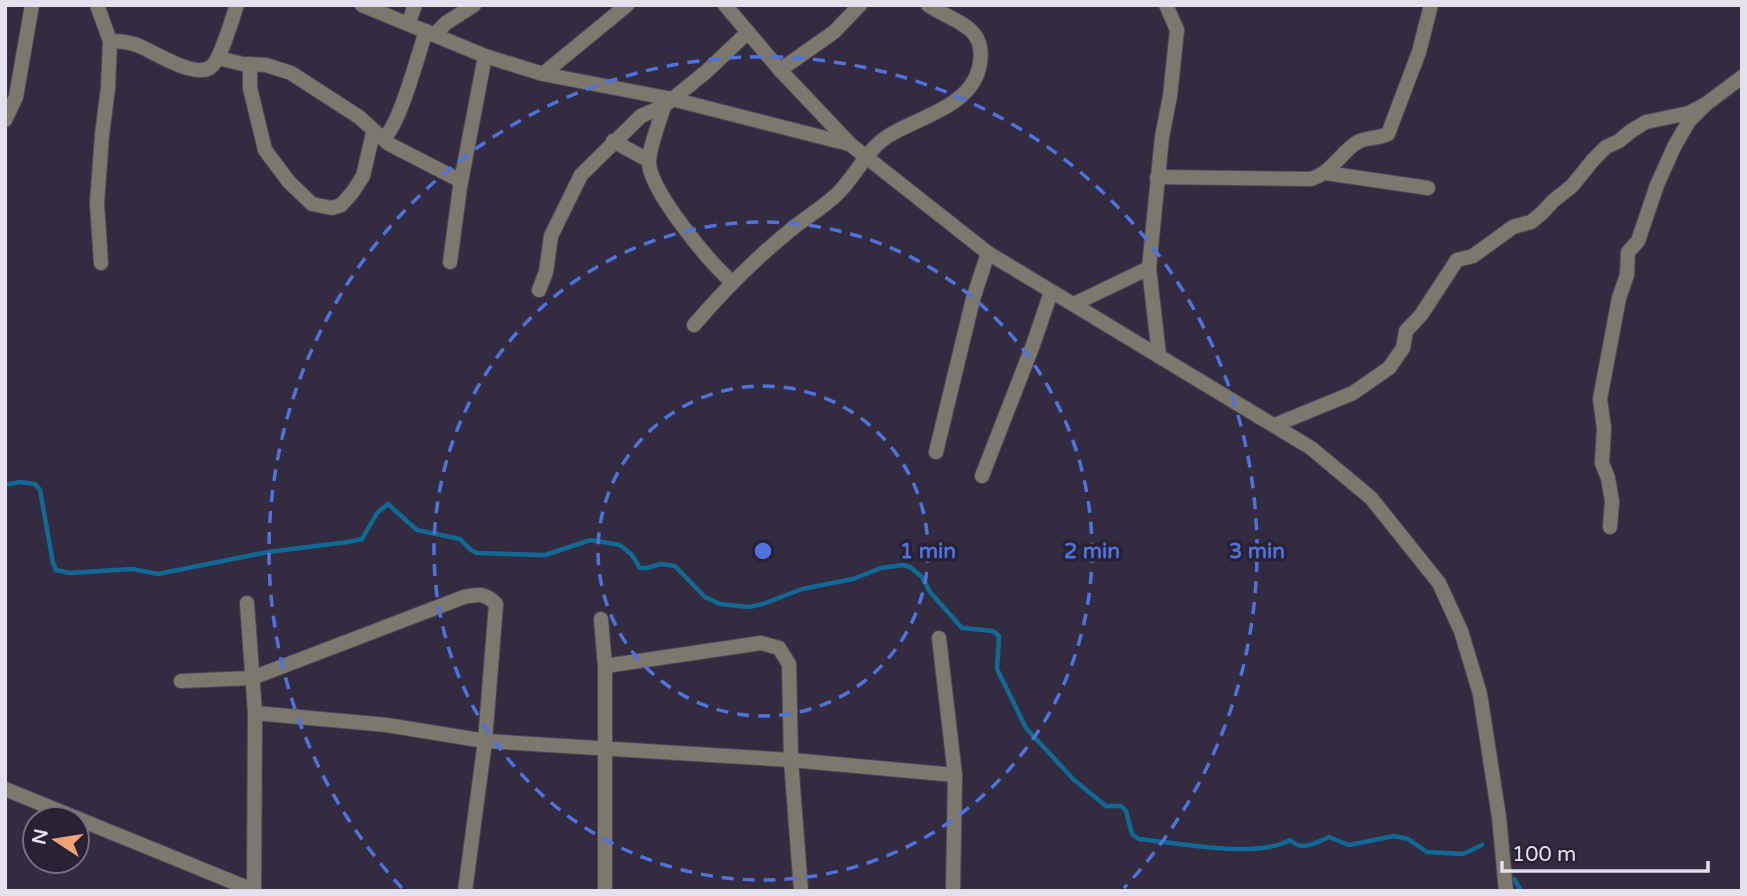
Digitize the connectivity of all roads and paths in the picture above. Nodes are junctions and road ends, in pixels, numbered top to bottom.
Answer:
1 (32, 5) edge
2 (97, 5) edge
3 (237, 5) edge
4 (362, 5) edge
5 (415, 5) edge
6 (474, 5) edge
7 (627, 5) edge
8 (725, 5) edge
9 (860, 5) edge
10 (928, 5) edge
11 (1166, 5) edge
12 (1431, 5) edge
13 (408, 24) junction
14 (748, 32) junction
15 (430, 33) junction
16 (110, 41) junction
17 (485, 56) junction
18 (218, 58) junction
19 (250, 64) junction
20 (780, 70) junction
21 (543, 74) junction
22 (1742, 77) edge
23 (668, 103) junction
24 (1706, 104) junction
25 (5, 120) edge
26 (379, 136) junction
27 (613, 141) junction
28 (851, 145) junction
29 (866, 157) junction
30 (649, 160) junction
31 (1326, 173) junction
32 (1157, 177) junction
33 (461, 181) junction
34 (1428, 188) dead end
35 (988, 253) junction
36 (450, 262) dead end
37 (101, 263) dead end
38 (1149, 268) junction
39 (732, 282) junction
40 (540, 290) dead end
41 (1051, 292) junction
42 (1073, 304) junction
43 (694, 325) dead end
44 (1159, 355) junction
45 (1275, 425) junction
46 (936, 452) dead end
47 (982, 476) dead end
48 (1610, 527) dead end
49 (247, 603) dead end
50 (601, 619) dead end
51 (939, 638) dead end
52 (605, 666) junction
53 (252, 678) junction
54 (181, 681) dead end
55 (255, 713) junction
56 (485, 741) junction
57 (605, 748) junction
58 (791, 760) junction
59 (955, 775) junction
60 (5, 789) edge
61 (255, 891) edge
62 (465, 891) edge
63 (605, 891) edge
64 (801, 891) edge
65 (953, 891) edge
66 (1506, 891) edge

1 - 25 street
2 - 16 street
3 - 18 street
4 - 13 street
5 - 13 street
6 - 15 street
7 - 21 street
8 - 14 street
9 - 20 street
10 - 29 street
11 - 32 street
12 - 31 street
13 - 15 street
14 - 20 street
14 - 23 street
15 - 17 street
15 - 26 street
16 - 18 street
16 - 37 street
17 - 21 street
17 - 33 street
18 - 19 street
19 - 26 street
19 - 26 street
20 - 28 street
21 - 23 street
22 - 24 street
23 - 27 street
23 - 28 street
23 - 30 street
24 - 45 street
24 - 48 street
26 - 33 street
27 - 30 street
27 - 40 street
28 - 29 street
29 - 35 street
29 - 39 street
30 - 39 street
31 - 32 street
31 - 34 street
32 - 38 street
33 - 36 street
35 - 41 street
35 - 46 street
38 - 42 street
38 - 44 street
39 - 43 street
41 - 42 street
41 - 47 street
42 - 44 street
44 - 45 street
45 - 66 street
49 - 53 street
50 - 52 street
51 - 59 street
52 - 57 street
52 - 58 street
53 - 54 street
53 - 55 street
53 - 56 street
55 - 56 street
55 - 61 street
56 - 57 street
56 - 62 street
57 - 58 street
57 - 63 street
58 - 59 street
58 - 64 street
59 - 65 street
60 - 61 street

